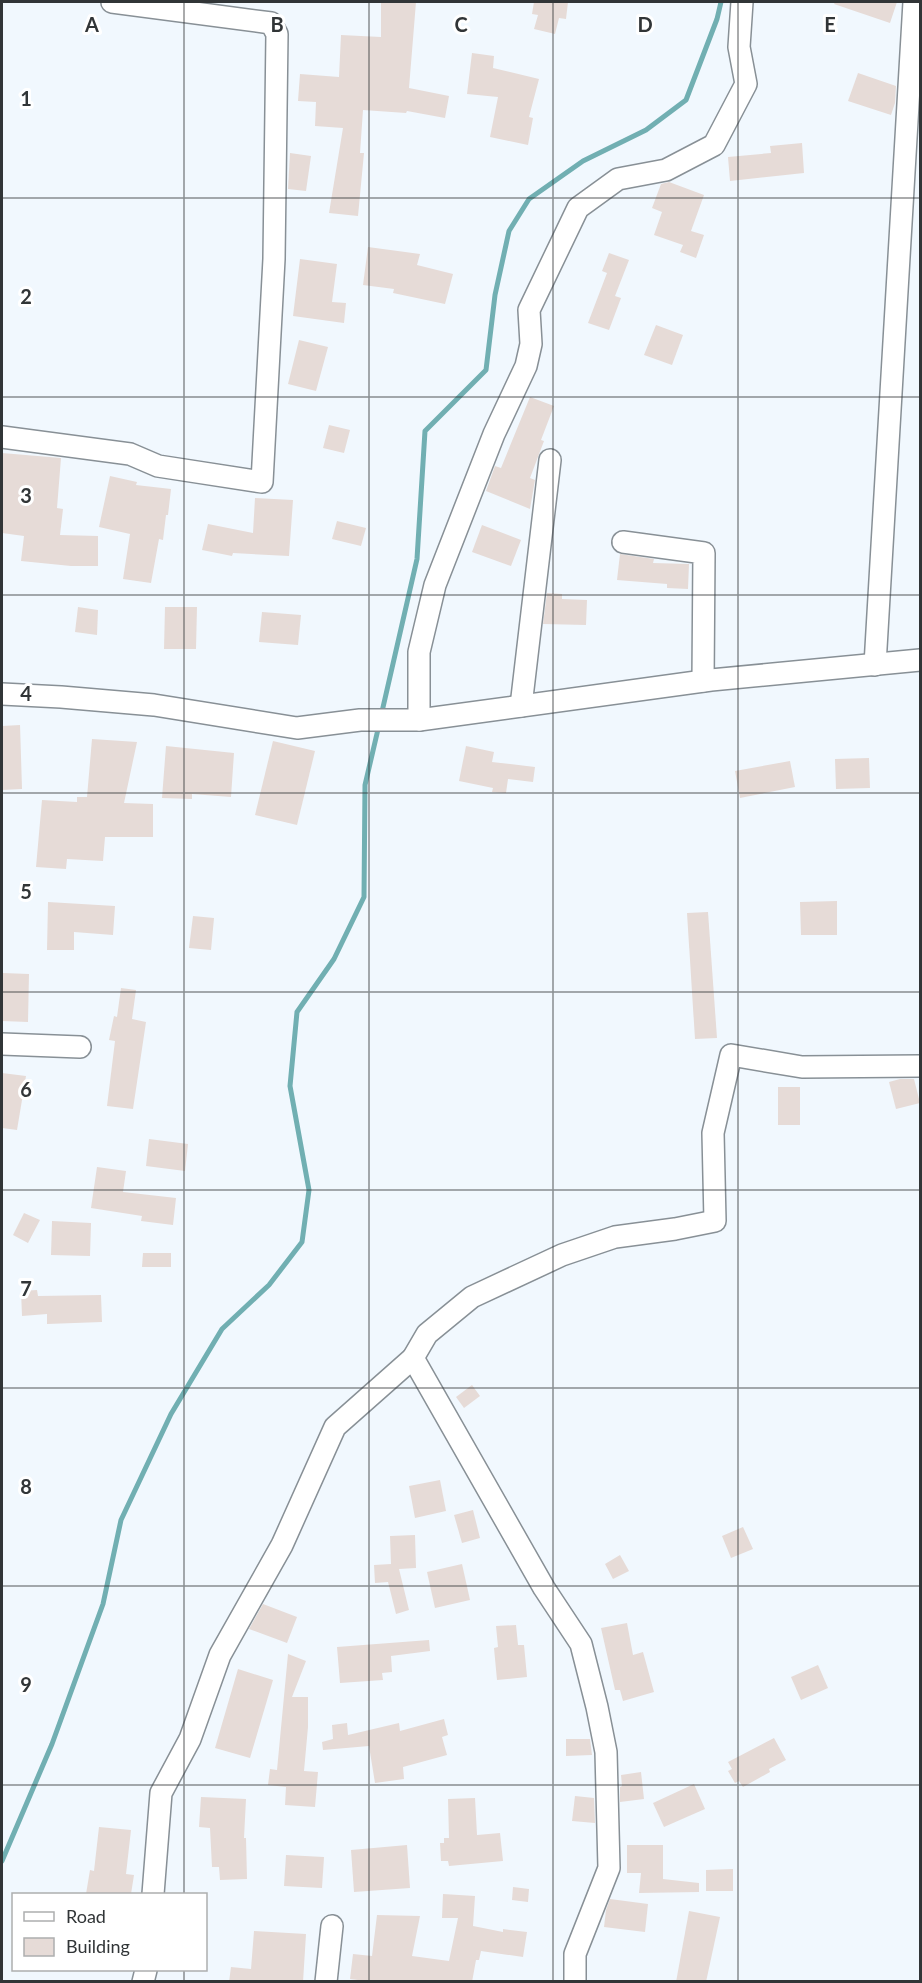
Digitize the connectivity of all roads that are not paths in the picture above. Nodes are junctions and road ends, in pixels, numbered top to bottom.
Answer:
1 (112, 2) edge
2 (742, 2) edge
3 (914, 2) edge
4 (2, 437) edge
5 (550, 460) dead end
6 (623, 542) dead end
7 (921, 660) edge
8 (875, 665) junction
9 (703, 681) junction
10 (2, 694) edge
11 (521, 706) junction
12 (419, 720) junction
13 (2, 1044) edge
14 (80, 1047) dead end
15 (921, 1066) edge
16 (413, 1358) junction
17 (153, 1893) edge
18 (332, 1926) dead end
19 (326, 1982) edge
20 (575, 1982) edge

1 - 4 street
2 - 12 street
3 - 8 street
5 - 11 street
6 - 9 street
7 - 8 street
8 - 9 street
9 - 11 street
10 - 12 street
11 - 12 street
13 - 14 street
15 - 16 street
16 - 17 street
16 - 20 street
18 - 19 street

